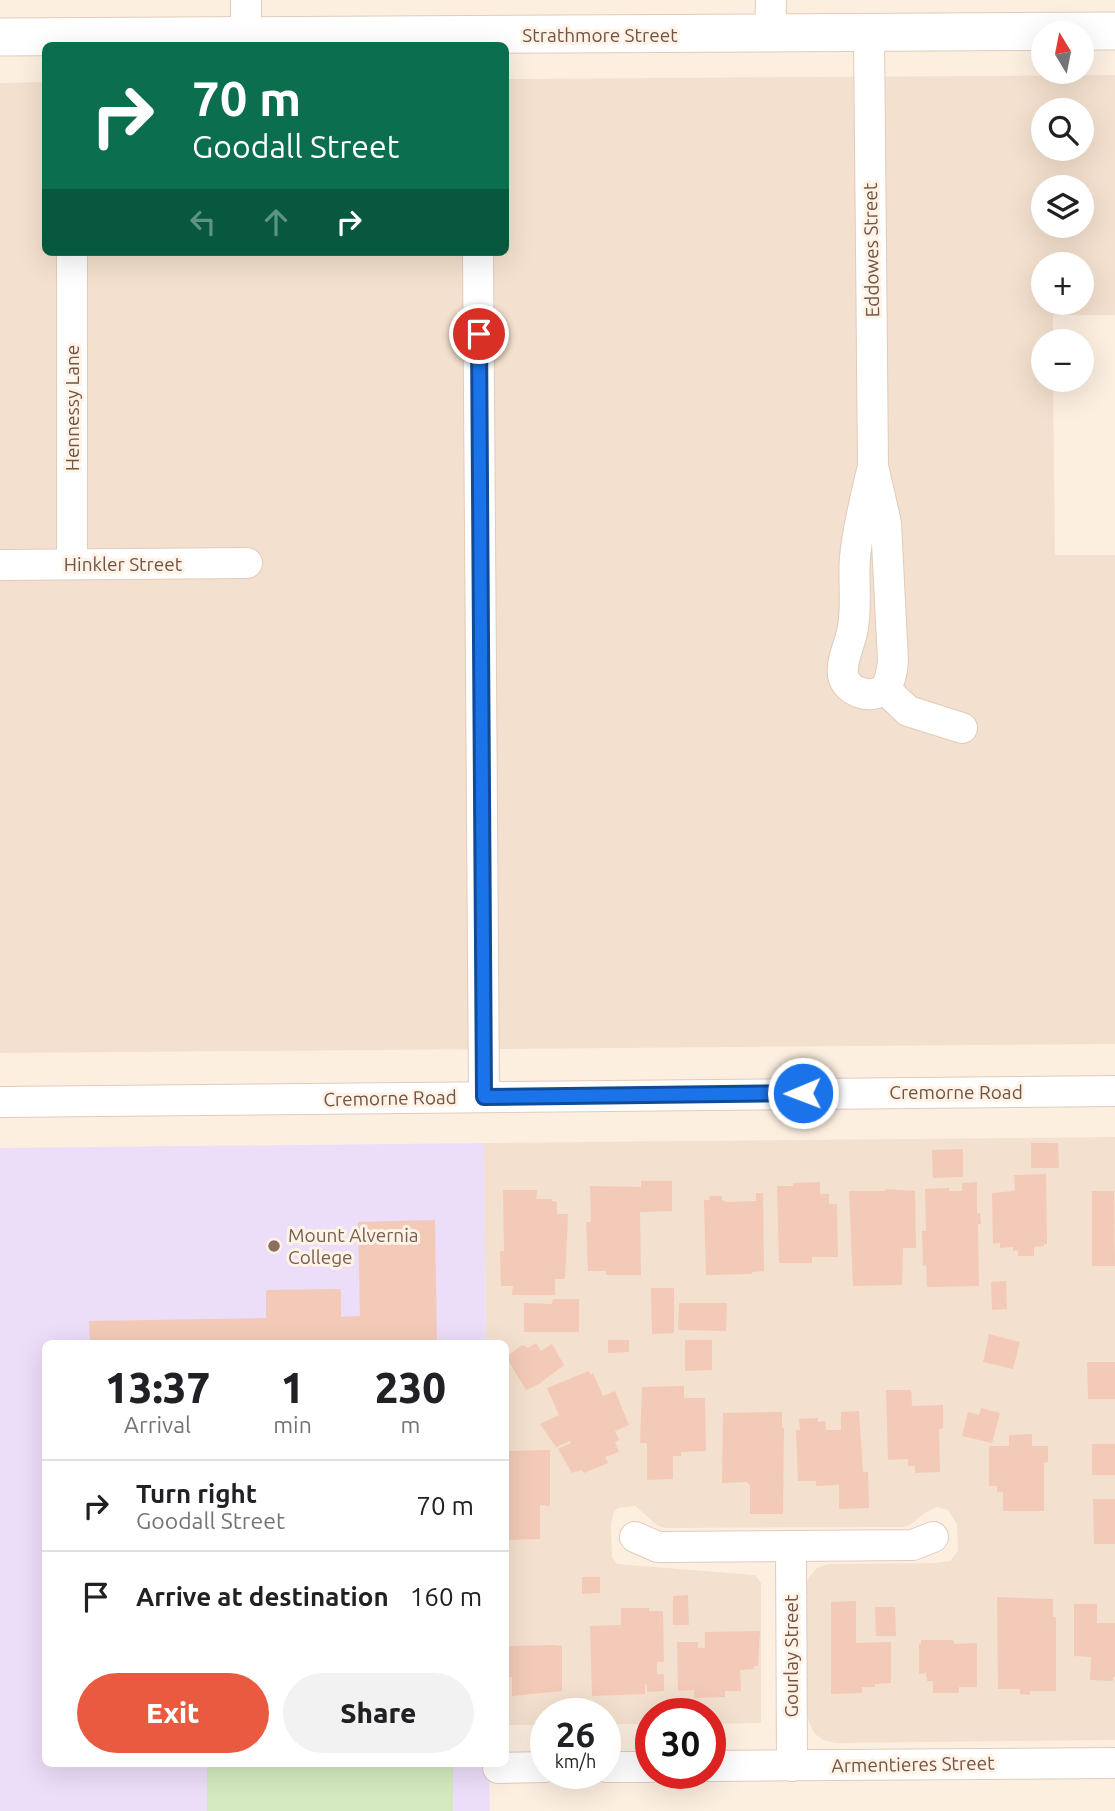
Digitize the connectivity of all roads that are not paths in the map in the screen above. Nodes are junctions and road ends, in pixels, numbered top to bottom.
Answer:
1 (246, 0) edge
2 (770, 17) edge
3 (1115, 31) edge
4 (869, 33) junction
5 (0, 37) edge
6 (246, 37) junction
7 (72, 41) edge
8 (477, 41) edge
9 (72, 256) edge
10 (478, 256) edge
11 (873, 466) junction
12 (247, 563) dead end
13 (72, 564) junction
14 (0, 565) edge
15 (885, 689) junction
16 (962, 728) dead end
17 (1115, 1091) edge
18 (484, 1097) junction
19 (0, 1102) edge
20 (635, 1537) dead end
21 (933, 1537) dead end
22 (791, 1546) junction
23 (1115, 1763) edge
24 (726, 1766) edge
25 (792, 1766) junction
26 (530, 1767) edge
27 (498, 1768) dead end

1 - 6 street
2 - 4 street, Strathmore Street
2 - 8 street, Strathmore Street
3 - 4 street, Strathmore Street
4 - 11 street, Eddowes Street
5 - 7 street, Strathmore Street
6 - 7 street, Strathmore Street
6 - 8 street, Strathmore Street
9 - 13 street, Hennessy Lane
10 - 18 street
11 - 15 street, Eddowes Street
11 - 15 street, Eddowes Street
12 - 13 street, Hinkler Street
13 - 14 street, Hinkler Street
15 - 16 street
17 - 18 street, Cremorne Road
18 - 19 street, Cremorne Road
20 - 22 street
21 - 22 street
22 - 25 street, Gourlay Street
23 - 25 street, Armentieres Street
24 - 25 street, Armentieres Street
26 - 27 street

